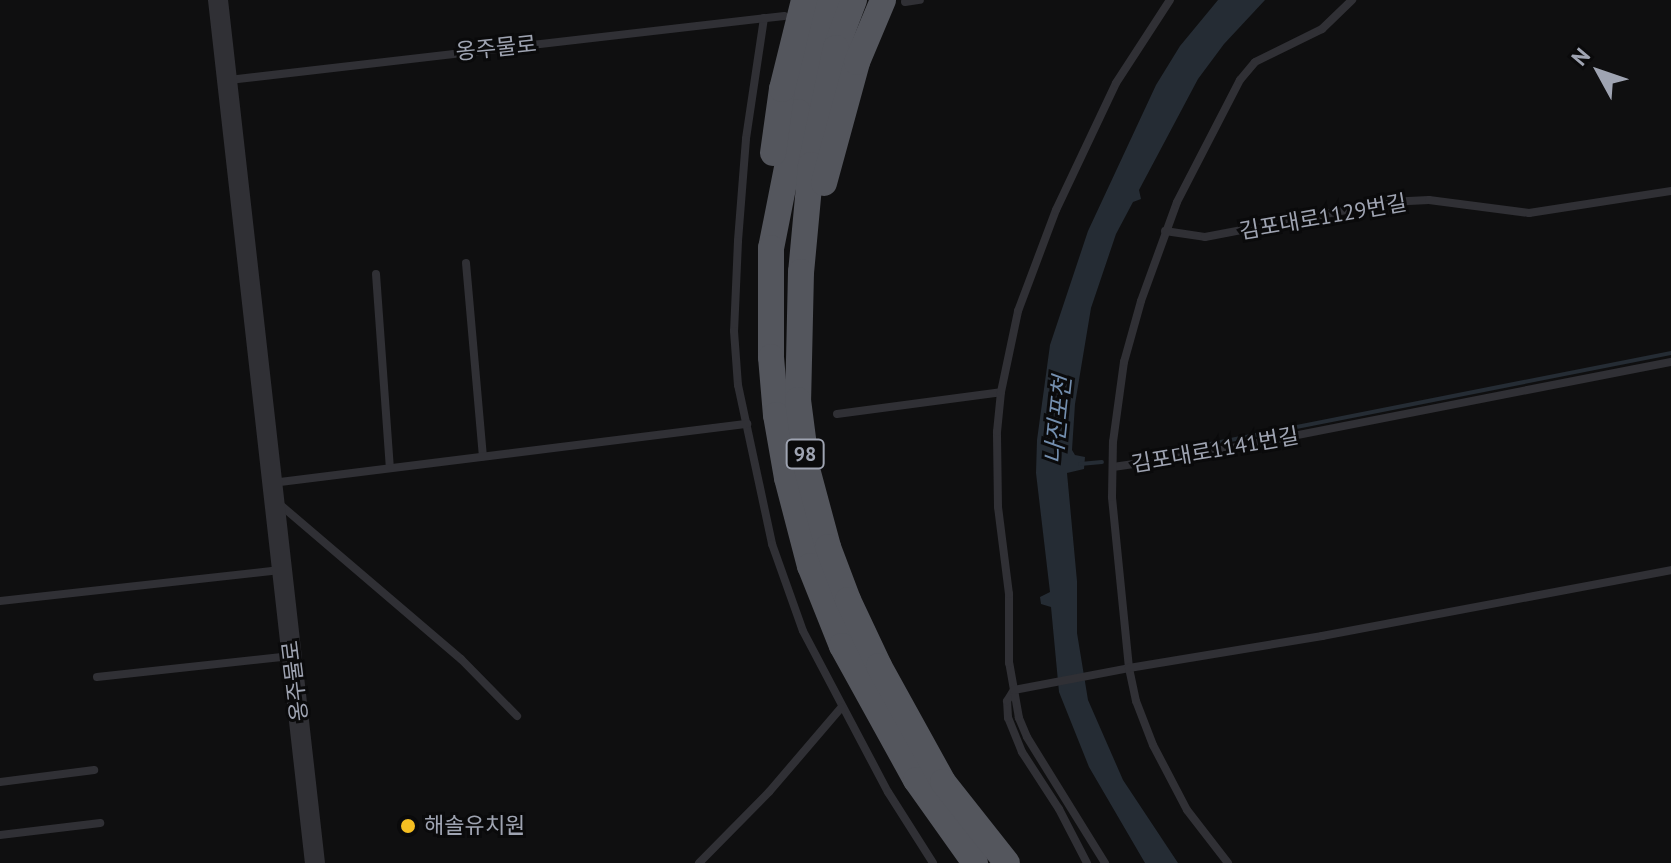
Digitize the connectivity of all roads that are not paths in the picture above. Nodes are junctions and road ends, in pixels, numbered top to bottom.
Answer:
1 (218, 0) edge
2 (829, 0) edge
3 (854, 0) edge
4 (920, 0) edge
5 (1170, 0) edge
6 (1352, 0) edge
7 (894, 1) edge
8 (794, 8) edge
9 (764, 18) junction
10 (228, 80) junction
11 (1671, 191) edge
12 (1165, 231) junction
13 (771, 248) junction
14 (466, 263) dead end
15 (801, 272) junction
16 (376, 274) dead end
17 (1671, 362) edge
18 (1001, 392) junction
19 (837, 414) dead end
20 (747, 424) junction
21 (483, 456) junction
22 (390, 467) junction
23 (1113, 467) junction
24 (272, 491) junction
25 (280, 570) junction
26 (1671, 570) edge
27 (0, 601) edge
28 (292, 656) junction
29 (1125, 669) junction
30 (97, 677) dead end
31 (1014, 690) junction
32 (841, 708) junction
33 (517, 716) dead end
34 (94, 770) dead end
35 (0, 782) edge
36 (100, 823) dead end
37 (0, 835) edge
38 (315, 863) edge
39 (699, 863) edge
40 (933, 863) edge
41 (975, 863) edge
42 (1007, 863) edge
43 (1087, 863) edge
44 (1105, 863) edge
45 (1228, 863) edge

1 - 10 street, 옹주물로
2 - 13 highway, 98
3 - 15 highway, 98
4 - 7 lane
5 - 18 lane
6 - 12 lane, 김포대로1141번길
7 - 15 highway
8 - 9 lane, 옹주물로
8 - 13 highway
9 - 10 lane, 옹주물로
9 - 20 lane
10 - 24 street, 옹주물로
11 - 12 lane, 김포대로1129번길
12 - 23 lane, 김포대로1141번길
13 - 41 highway, 98
14 - 21 lane
15 - 42 highway, 98
16 - 22 lane
17 - 23 lane, 김포대로1141번길
18 - 19 lane
18 - 31 lane
20 - 21 lane
20 - 32 lane
21 - 22 lane
22 - 24 lane
23 - 29 lane
24 - 25 street, 옹주물로
24 - 33 lane
25 - 27 lane
25 - 28 street, 옹주물로
26 - 29 lane
28 - 30 lane
28 - 38 street, 옹주물로
29 - 31 lane
29 - 45 lane
31 - 43 lane
31 - 44 lane
32 - 39 lane
32 - 40 lane
34 - 35 lane
36 - 37 lane

